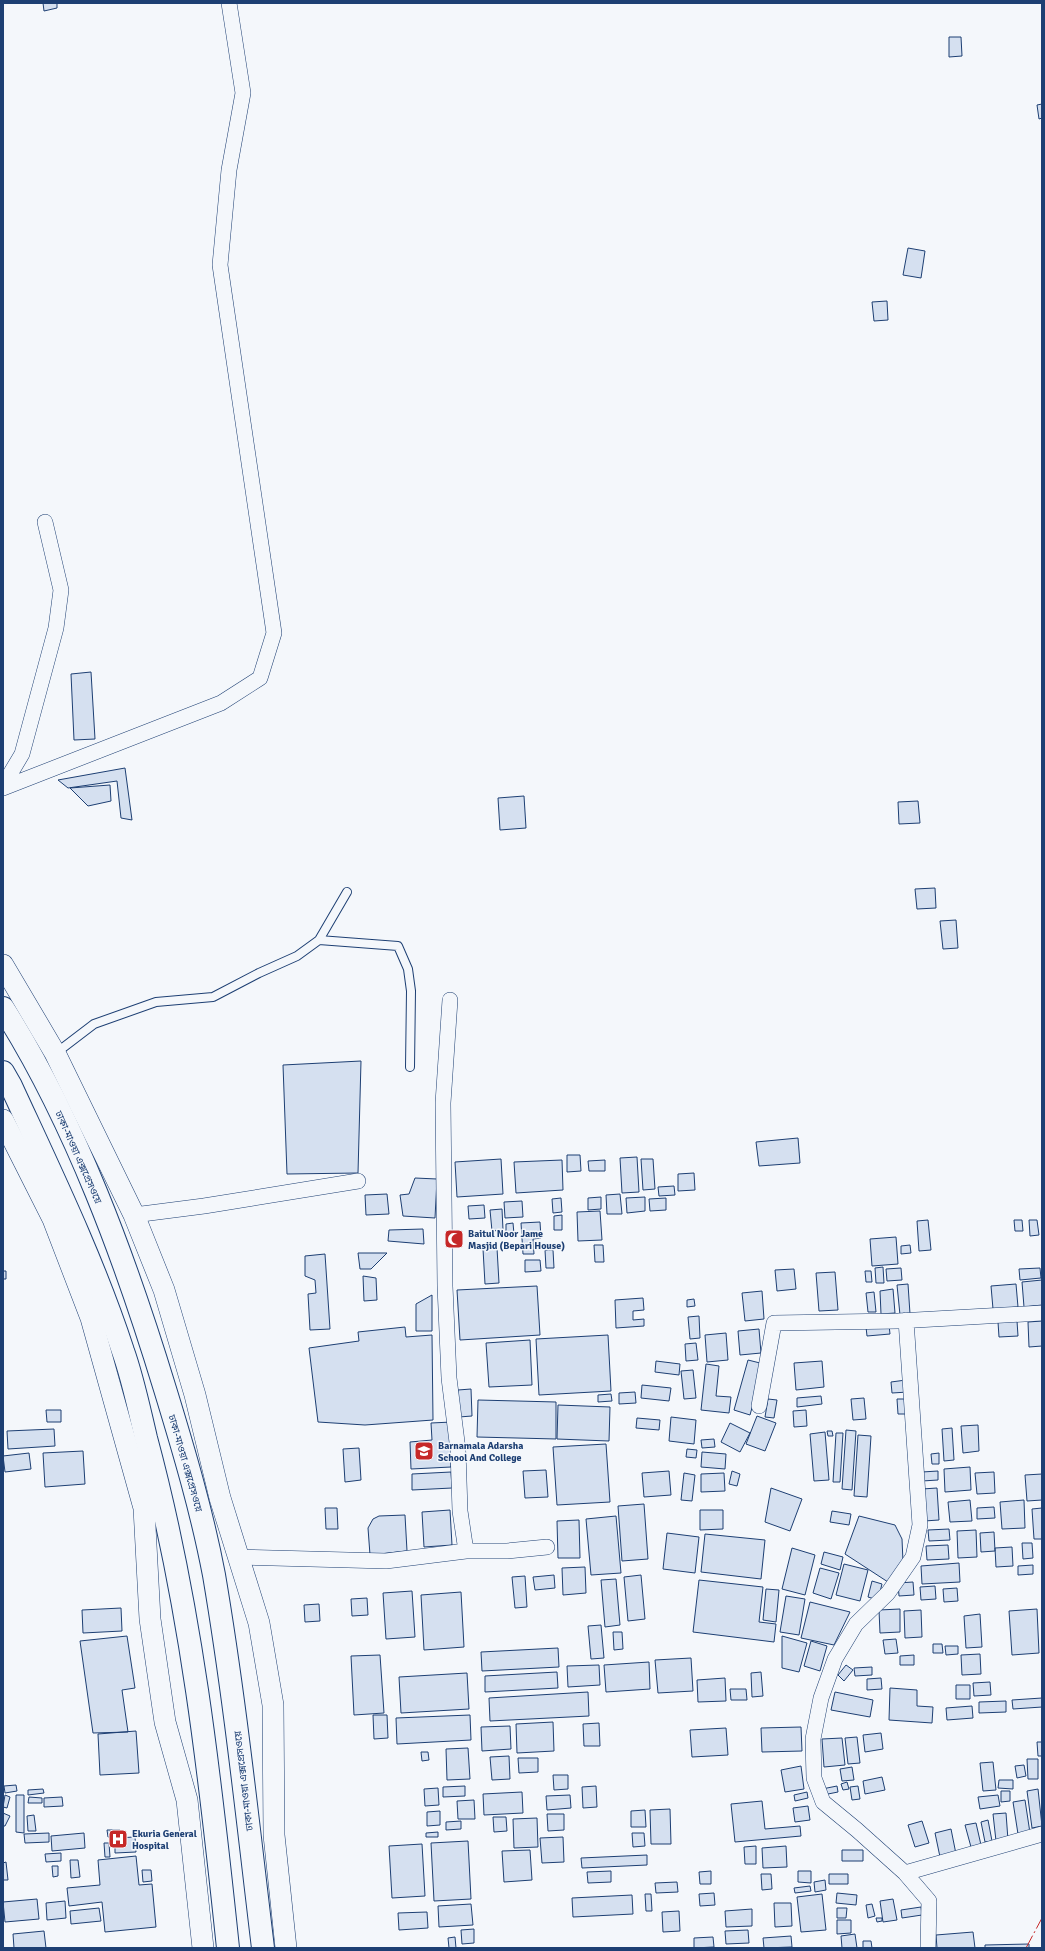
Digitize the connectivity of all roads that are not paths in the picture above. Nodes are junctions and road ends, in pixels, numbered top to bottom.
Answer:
1 (229, 3) edge
2 (45, 522) dead end
3 (3, 787) edge
4 (347, 892) dead end
5 (319, 940) junction
6 (3, 965) edge
7 (450, 1000) dead end
8 (3, 1008) edge
9 (55, 1053) junction
10 (410, 1067) dead end
11 (3, 1072) edge
12 (3, 1120) edge
13 (358, 1181) dead end
14 (134, 1215) junction
15 (1042, 1313) edge
16 (906, 1320) junction
17 (759, 1406) dead end
18 (547, 1547) dead end
19 (466, 1551) junction
20 (239, 1557) junction
21 (1042, 1834) edge
22 (905, 1873) junction
23 (203, 1948) edge
24 (228, 1948) edge
25 (263, 1948) edge
26 (286, 1948) edge
27 (928, 1948) edge

1 - 3 street
2 - 3 street
4 - 5 lane
5 - 9 lane
5 - 10 lane
6 - 9 main road
7 - 19 street
8 - 25 highway, ঢাকা-মাওয়া এক্সপ্রেসওয়ে
9 - 14 main road
11 - 24 highway
12 - 23 main road
13 - 14 street
14 - 20 main road
15 - 16 street
16 - 17 street
16 - 22 street
18 - 19 street
19 - 20 street
20 - 26 main road
21 - 22 street
22 - 27 street

